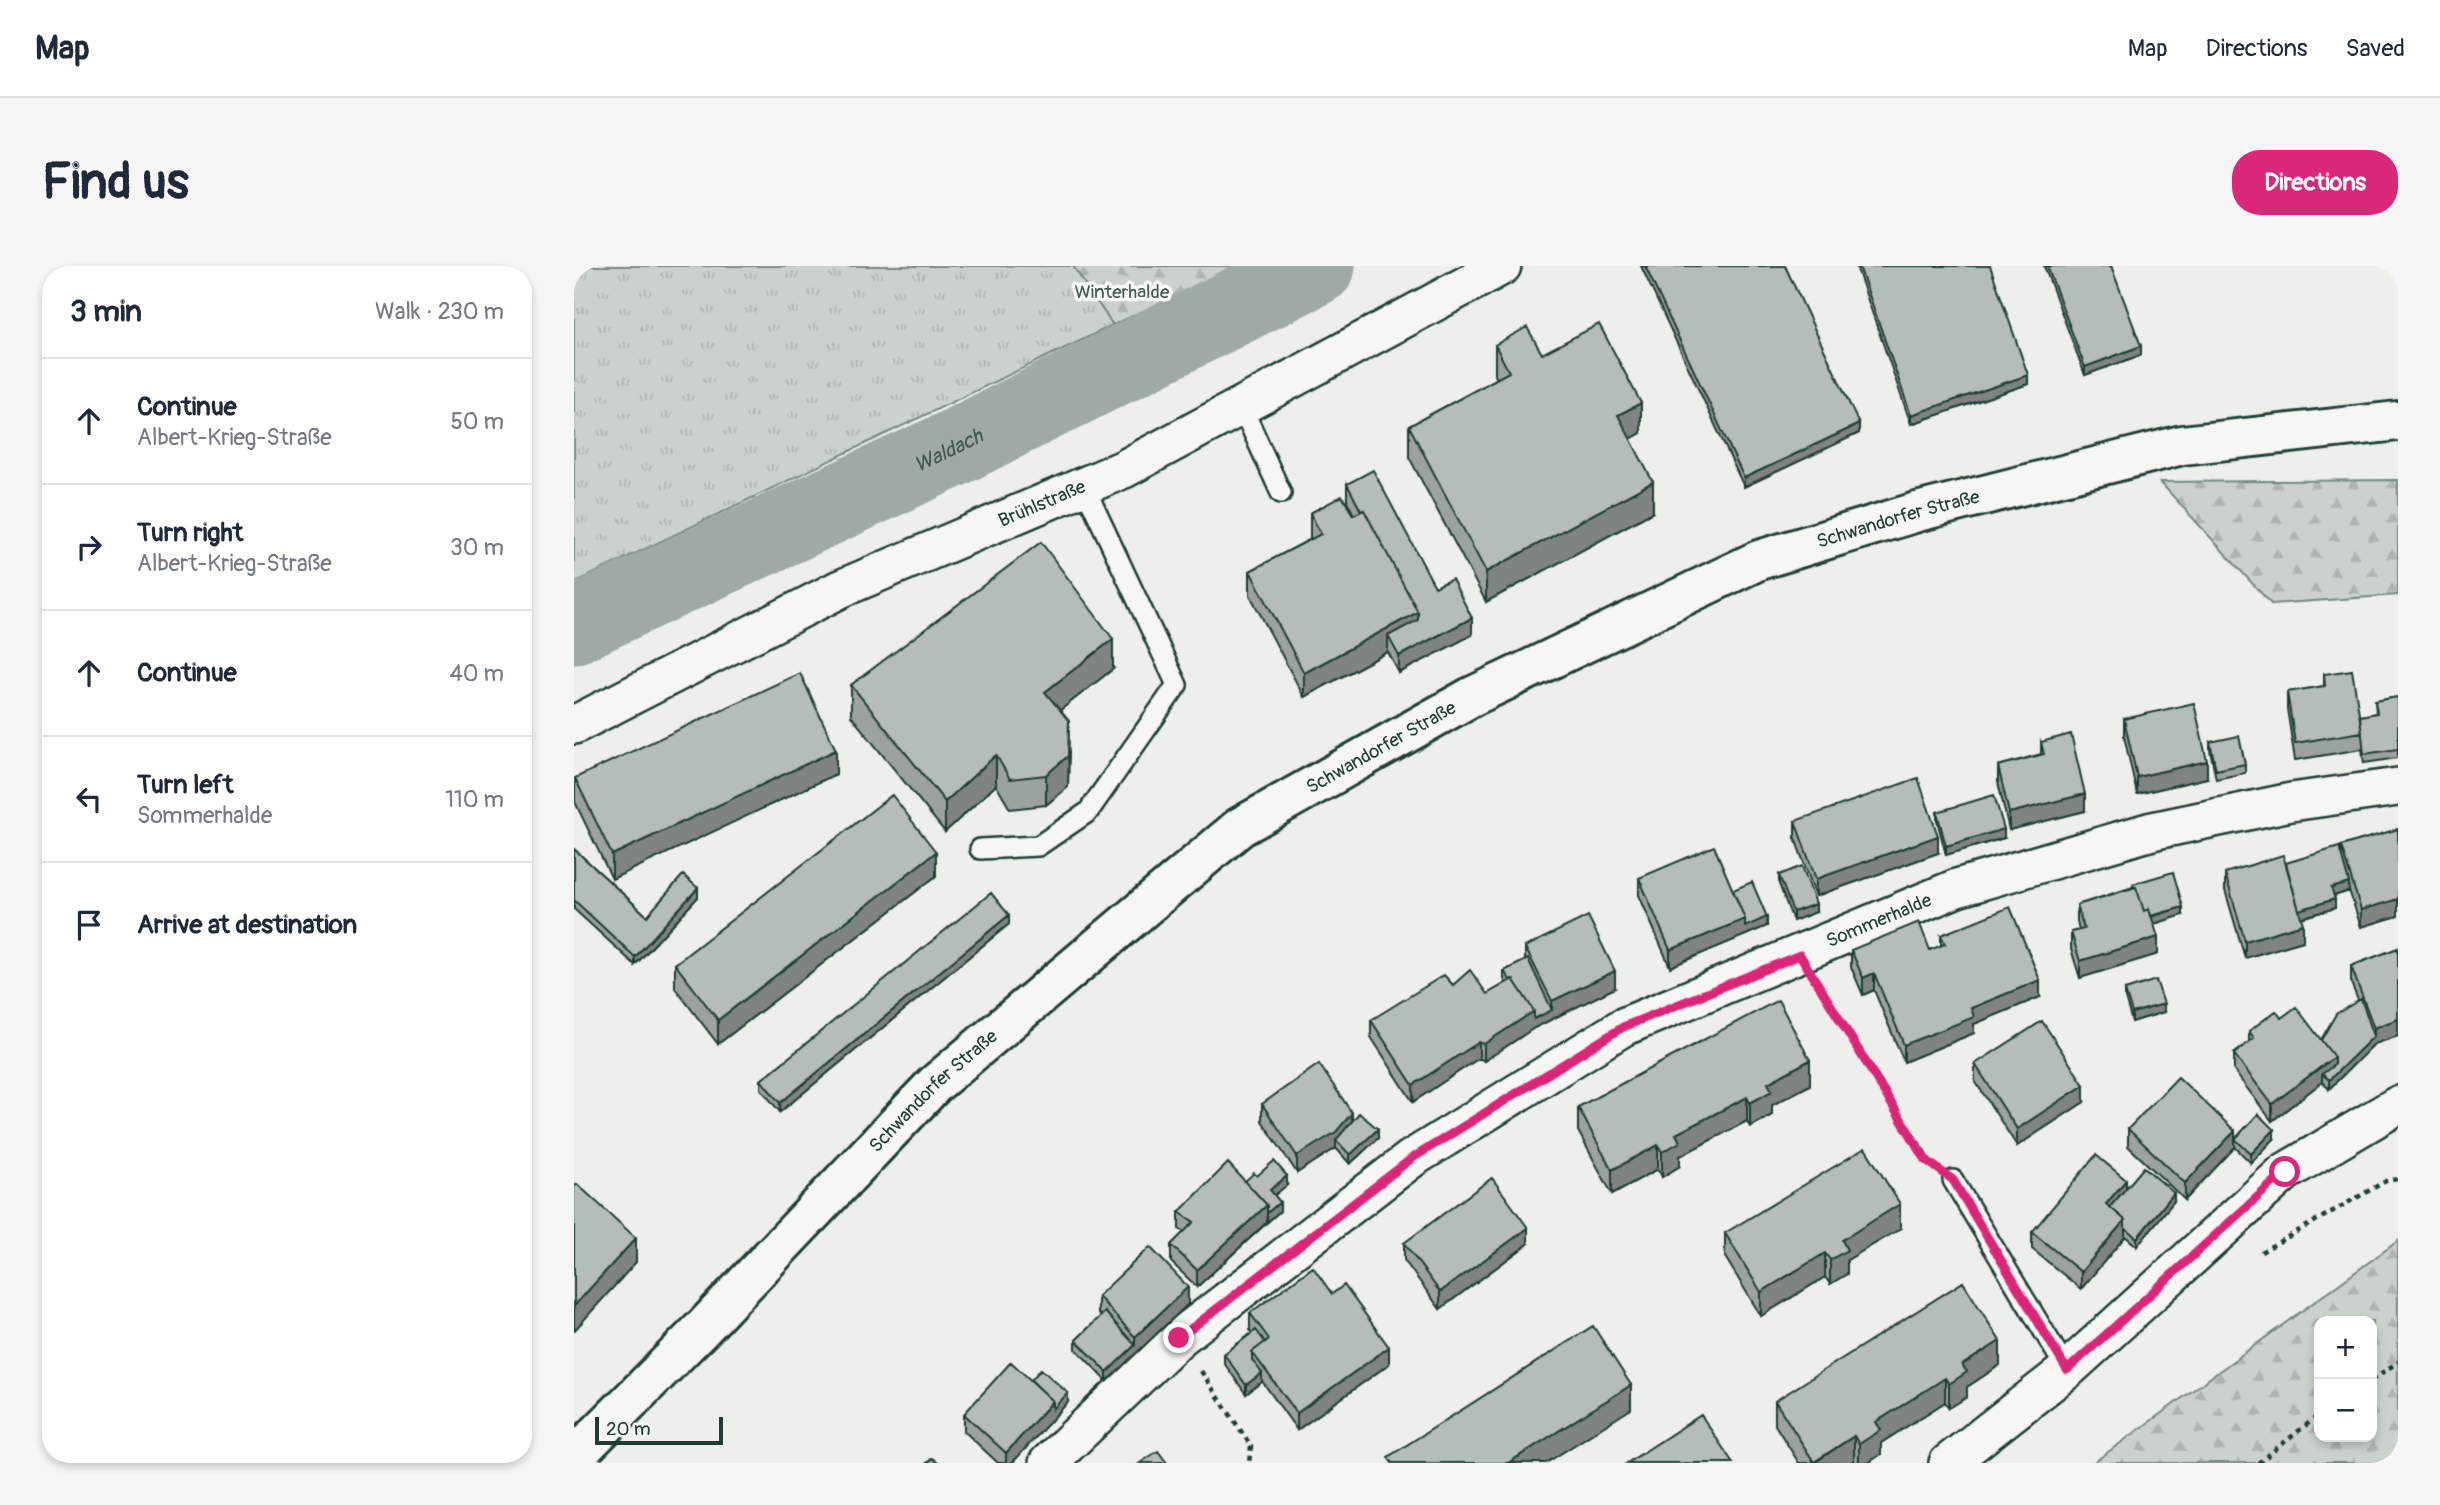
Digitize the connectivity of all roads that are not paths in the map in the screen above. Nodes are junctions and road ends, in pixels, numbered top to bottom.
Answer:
1 (1503, 266) edge
2 (1241, 405) junction
3 (2398, 421) edge
4 (1084, 486) junction
5 (1282, 493) dead end
6 (574, 724) edge
7 (2398, 787) edge
8 (980, 849) dead end
9 (2398, 1105) edge
10 (1953, 1180) road end
11 (2067, 1370) junction
12 (574, 1457) edge
13 (1048, 1463) edge
14 (1948, 1463) edge

1 - 2 street, Brühlstraße
2 - 4 street, Brühlstraße
2 - 5 lane
3 - 12 main road, Schwandorfer Straße
4 - 6 street, Brühlstraße
4 - 8 lane
7 - 13 street, Sommerhalde
9 - 11 street
10 - 11 lane
11 - 14 street

